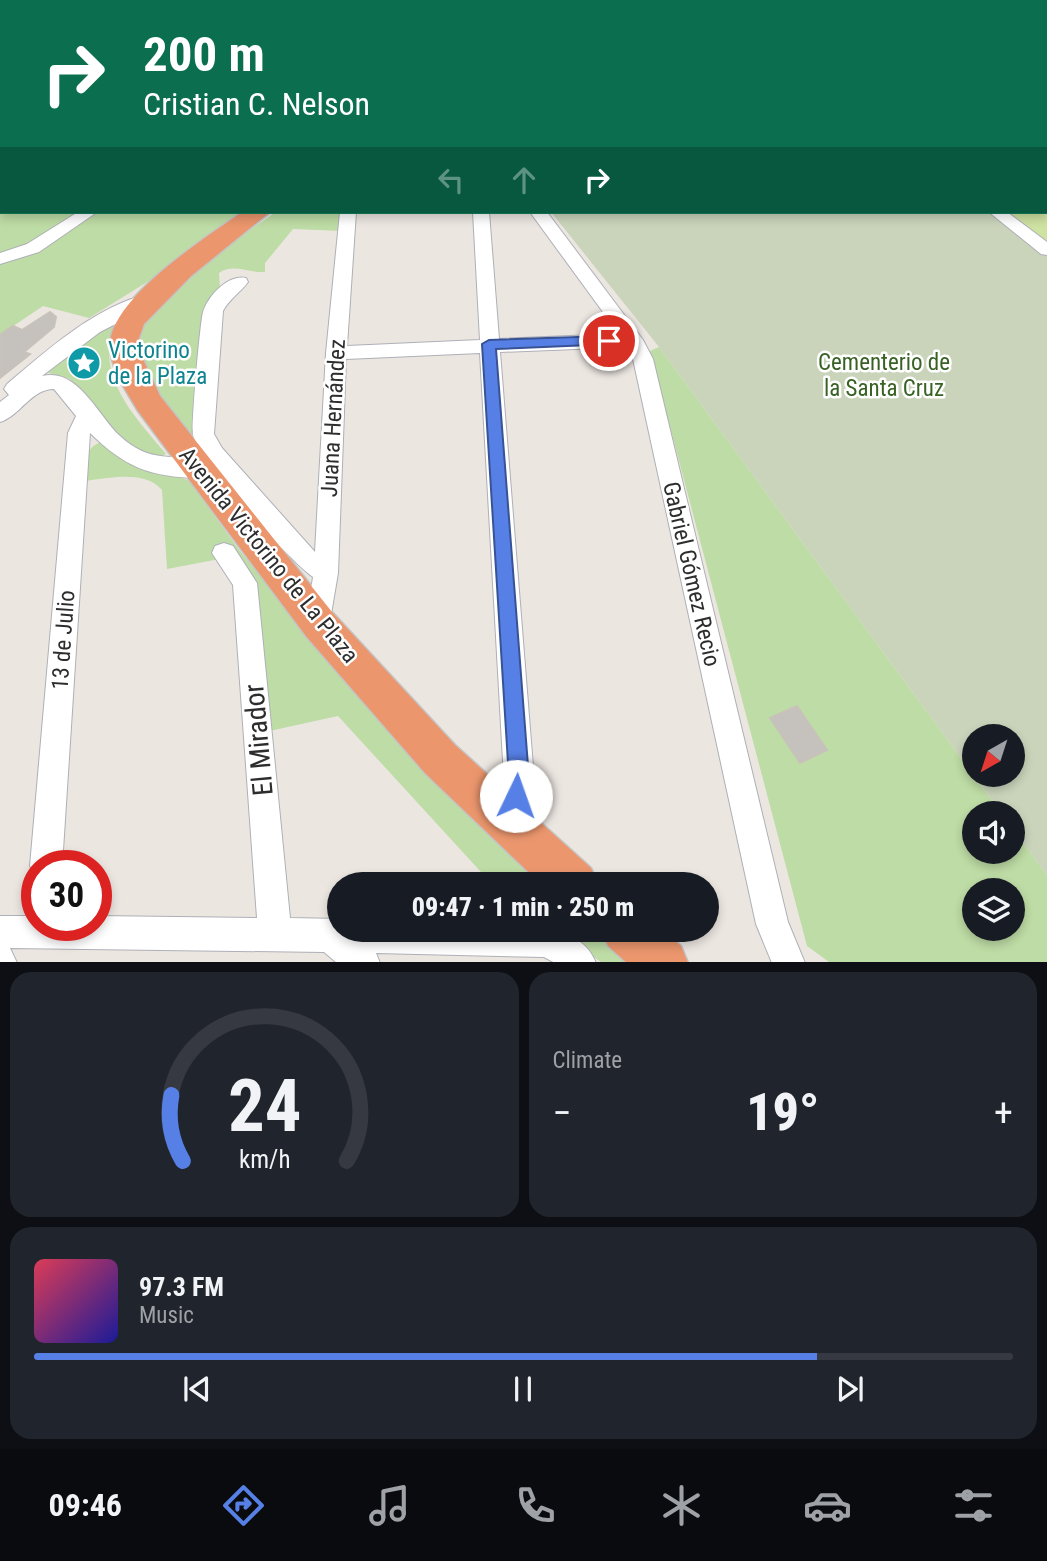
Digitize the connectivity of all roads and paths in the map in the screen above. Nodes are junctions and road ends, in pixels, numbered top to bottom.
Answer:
1 (86, 214) edge
2 (255, 214) edge
3 (348, 214) edge
4 (481, 214) edge
5 (539, 214) edge
6 (999, 214) edge
7 (1047, 250) edge
8 (0, 259) edge
9 (239, 282) dead end
10 (147, 300) junction
11 (633, 340) junction
12 (489, 344) junction
13 (336, 353) junction
14 (0, 401) edge
15 (0, 414) edge
16 (87, 416) junction
17 (199, 469) junction
18 (224, 553) dead end
19 (326, 573) junction
20 (319, 624) junction
21 (508, 822) junction
22 (47, 850) edge
23 (562, 872) edge
24 (21, 931) edge
25 (112, 931) edge
26 (0, 932) edge
27 (275, 934) junction
28 (327, 938) edge
29 (338, 942) edge
30 (546, 942) edge
31 (640, 942) edge
32 (364, 962) edge
33 (580, 962) edge
34 (663, 962) edge
35 (789, 962) edge

1 - 8 street
2 - 10 highway, Avenida Victorino de La Plaza
3 - 13 street, Juana Hernández
4 - 12 street
5 - 11 street, Gabriel Gómez Recio
6 - 7 street
9 - 19 street
10 - 14 street
10 - 17 highway, Avenida Victorino de La Plaza
11 - 12 street
11 - 35 street, Gabriel Gómez Recio
12 - 13 street
12 - 21 street
13 - 19 street, Juana Hernández
15 - 16 street
16 - 17 street
16 - 22 street, 13 de Julio
17 - 20 highway, Avenida Victorino de La Plaza
18 - 27 street, El Mirador
19 - 20 street, Juana Hernández
20 - 21 highway, Avenida Victorino de La Plaza
21 - 23 highway, Avenida Victorino de La Plaza
24 - 26 street
25 - 27 street
27 - 28 street
29 - 32 street
30 - 33 street
31 - 34 highway

